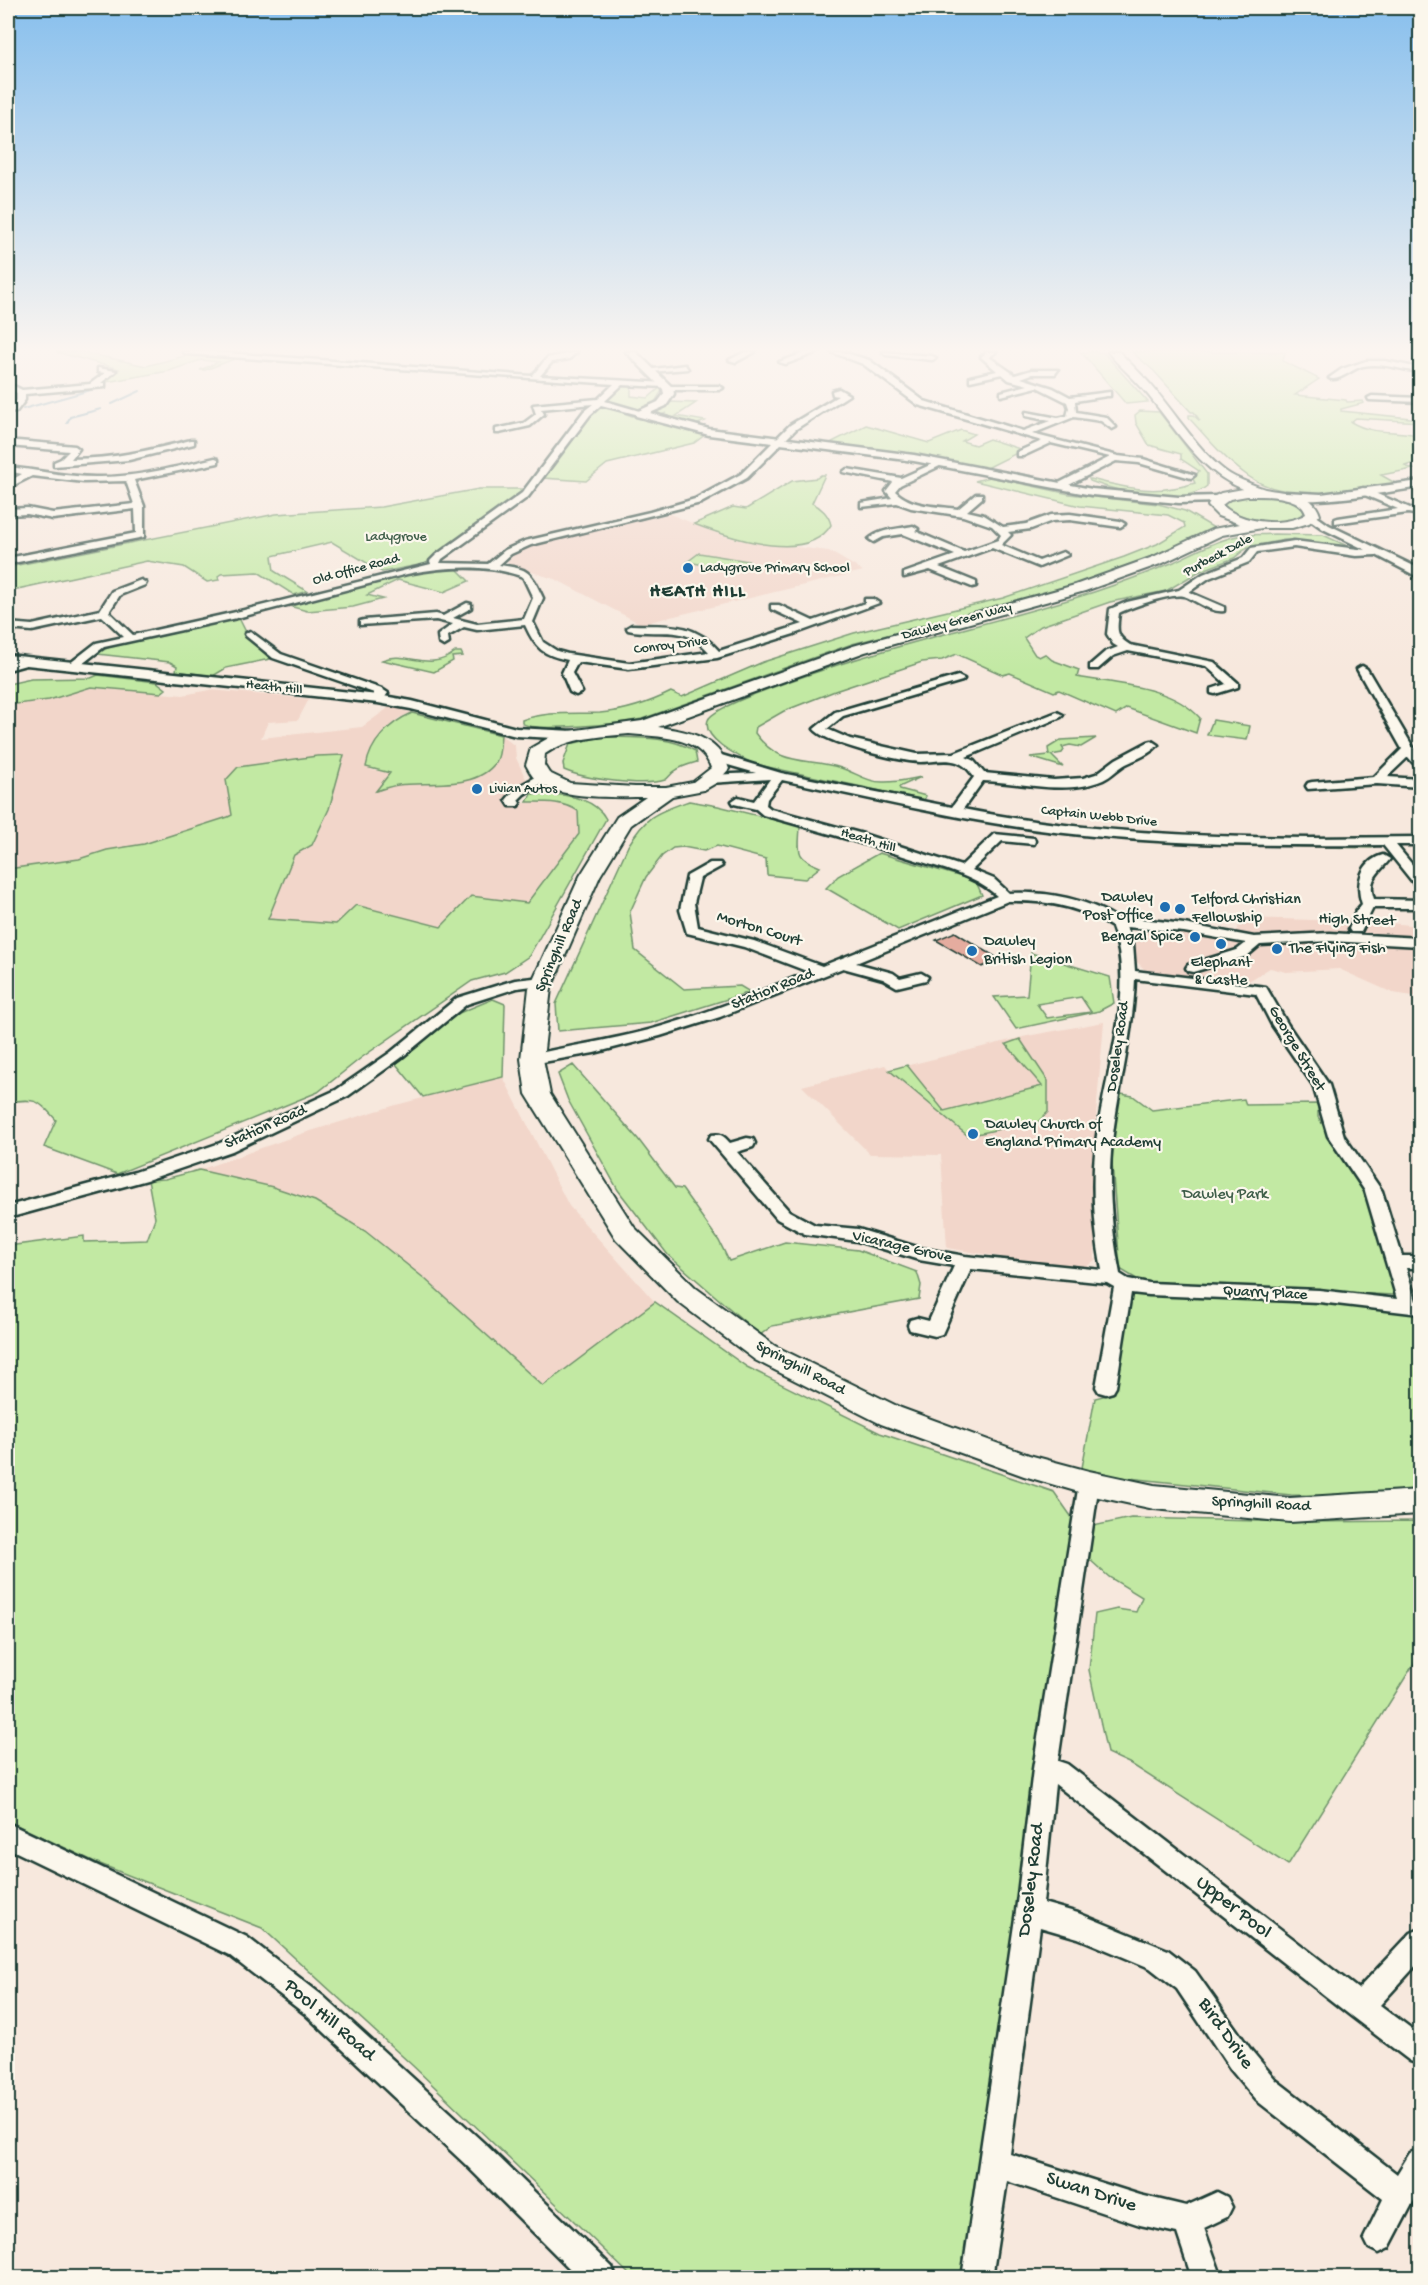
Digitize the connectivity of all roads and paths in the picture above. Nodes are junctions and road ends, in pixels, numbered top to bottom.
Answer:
1 (66, 459) edge
2 (118, 459) edge
3 (138, 459) edge
4 (553, 459) edge
5 (762, 459) edge
6 (910, 459) edge
7 (1113, 459) edge
8 (1119, 459) edge
9 (1206, 459) edge
10 (64, 461) junction
11 (215, 461) dead end
12 (942, 463) junction
13 (8, 470) edge
14 (847, 472) dead end
15 (33, 473) junction
16 (1191, 475) dead end
17 (129, 478) junction
18 (1228, 479) junction
19 (903, 481) junction
20 (1420, 484) edge
21 (8, 485) edge
22 (1060, 486) junction
23 (1363, 491) junction
24 (1263, 492) junction
25 (1285, 495) junction
26 (979, 496) dead end
27 (1322, 497) junction
28 (897, 500) junction
29 (1222, 501) junction
30 (864, 505) dead end
31 (139, 507) junction
32 (1407, 510) junction
33 (961, 511) junction
34 (1310, 511) junction
35 (8, 512) edge
36 (1420, 512) edge
37 (1231, 518) junction
38 (1338, 521) dead end
39 (1120, 524) dead end
40 (1264, 524) junction
41 (1295, 524) junction
42 (1326, 527) junction
43 (919, 528) dead end
44 (903, 530) junction
45 (1003, 530) junction
46 (1218, 532) junction
47 (874, 539) dead end
48 (992, 546) junction
49 (1375, 552) junction
50 (964, 555) junction
51 (1063, 555) dead end
52 (8, 561) edge
53 (436, 566) junction
54 (491, 567) junction
55 (930, 567) junction
56 (907, 575) dead end
57 (1420, 575) edge
58 (141, 583) dead end
59 (972, 584) dead end
60 (1182, 592) junction
61 (870, 601) dead end
62 (467, 606) dead end
63 (776, 607) dead end
64 (1220, 609) dead end
65 (104, 612) junction
66 (446, 618) junction
67 (528, 622) junction
68 (364, 623) dead end
69 (461, 624) junction
70 (812, 624) junction
71 (8, 626) edge
72 (20, 628) junction
73 (632, 628) dead end
74 (250, 634) dead end
75 (8, 636) edge
76 (131, 638) junction
77 (444, 643) dead end
78 (1127, 648) junction
79 (717, 655) junction
80 (575, 658) junction
81 (8, 659) edge
82 (29, 661) junction
83 (73, 666) junction
84 (8, 667) edge
85 (1094, 667) dead end
86 (1362, 669) dead end
87 (958, 679) dead end
88 (1215, 691) dead end
89 (576, 692) dead end
90 (378, 699) junction
91 (694, 708) junction
92 (1057, 715) dead end
93 (629, 729) junction
94 (516, 732) junction
95 (573, 735) junction
96 (693, 740) junction
97 (1152, 745) dead end
98 (1408, 749) junction
99 (956, 757) junction
100 (536, 758) junction
101 (718, 758) junction
102 (1420, 763) edge
103 (779, 776) junction
104 (543, 777) junction
105 (980, 777) junction
106 (710, 779) junction
107 (1377, 780) junction
108 (1420, 783) edge
109 (1312, 786) dead end
110 (606, 790) junction
111 (666, 792) junction
112 (738, 801) dead end
113 (761, 802) junction
114 (514, 803) dead end
115 (955, 812) junction
116 (624, 821) junction
117 (1029, 841) dead end
118 (1420, 841) edge
119 (1387, 842) junction
120 (1383, 859) dead end
121 (715, 866) dead end
122 (963, 872) junction
123 (1420, 882) edge
124 (1006, 897) junction
125 (1370, 904) junction
126 (1420, 904) edge
127 (1125, 924) junction
128 (1356, 929) dead end
129 (1254, 941) junction
130 (1420, 942) edge
131 (841, 963) junction
132 (1193, 968) dead end
133 (821, 971) junction
134 (1128, 974) junction
135 (921, 977) dead end
136 (541, 986) junction
137 (532, 1059) junction
138 (747, 1143) dead end
139 (8, 1212) edge
140 (965, 1262) junction
141 (1397, 1262) junction
142 (1420, 1262) edge
143 (1117, 1281) junction
144 (1415, 1308) edge
145 (917, 1325) dead end
146 (1106, 1387) dead end
147 (1089, 1483) junction
148 (1420, 1502) edge
149 (1045, 1769) junction
150 (8, 1835) edge
151 (1029, 1911) junction
152 (1420, 1942) edge
153 (1360, 2007) junction
154 (1420, 2051) edge
155 (995, 2163) junction
156 (1420, 2163) edge
157 (1400, 2195) junction
158 (1217, 2207) dead end
159 (1187, 2221) junction
160 (1379, 2238) dead end
161 (602, 2277) edge
162 (977, 2277) edge
163 (1207, 2277) edge

1 - 10 street
2 - 10 street
3 - 17 street
4 - 53 street
5 - 54 street
6 - 12 street
7 - 22 street
8 - 16 street
9 - 18 main road
10 - 15 street
11 - 17 street
12 - 19 street
12 - 22 street
13 - 15 street
14 - 19 street
15 - 17 street
15 - 21 street
17 - 31 street
18 - 24 main road
18 - 29 main road
19 - 28 street
20 - 23 street
22 - 29 street
23 - 27 street
23 - 32 street
24 - 25 main road
24 - 29 main road
25 - 27 street
25 - 34 main road
26 - 33 street
27 - 34 street
28 - 30 street
28 - 33 street
29 - 37 main road
31 - 35 street
31 - 52 street
32 - 36 street
32 - 38 street
33 - 45 street
34 - 41 main road
34 - 42 street
37 - 40 main road
37 - 46 main road, Dawley Green Way
39 - 45 street
40 - 41 main road
40 - 46 main road, Dawley Green Way
41 - 42 street
42 - 49 street
43 - 44 street
44 - 47 street
44 - 50 street
45 - 48 street
46 - 91 main road, Dawley Green Way
48 - 50 street
48 - 51 street
49 - 57 street
49 - 60 street, Purbeck Dale
50 - 55 street
53 - 54 street, Old Office Road
53 - 76 street, Old Office Road
54 - 67 street
55 - 56 street
55 - 59 street
58 - 65 street
60 - 64 street
60 - 78 street, Purbeck Dale
61 - 70 street, Conroy Drive
62 - 66 street
63 - 70 street
65 - 72 street
65 - 76 street
66 - 68 street
66 - 69 street
67 - 69 street
67 - 80 street, Conroy Drive
69 - 77 street
70 - 79 street, Conroy Drive
71 - 72 street
72 - 75 street
73 - 79 street
74 - 90 street
76 - 83 street, Old Office Road
78 - 85 street
78 - 88 street
79 - 80 street, Conroy Drive
80 - 89 street
81 - 82 street, Heath Hill
82 - 83 street, Heath Hill
82 - 84 street
83 - 90 street, Heath Hill
86 - 98 street
87 - 99 street
90 - 94 street, Heath Hill
91 - 93 main road, Dawley Green Way
91 - 96 main road
92 - 99 street
93 - 95 main road
93 - 96 main road
94 - 95 street, Heath Hill
94 - 100 street
95 - 100 main road
96 - 101 main road
97 - 105 street
98 - 102 street
98 - 107 street
99 - 105 street
100 - 104 main road
101 - 103 street, Captain Webb Drive
101 - 106 main road
103 - 106 street, Captain Webb Drive
103 - 113 street
103 - 115 street, Captain Webb Drive
104 - 110 main road
104 - 114 street
105 - 115 street
106 - 111 main road
107 - 108 street
107 - 109 street
110 - 111 main road
110 - 116 main road
111 - 116 main road, Springhill Road
112 - 113 street, Heath Hill
113 - 122 street, Heath Hill
115 - 119 street, Captain Webb Drive
116 - 136 main road, Springhill Road
117 - 122 street
118 - 119 street, Captain Webb Drive
119 - 123 street
120 - 125 street
121 - 133 street, Morton Court
122 - 124 street, Heath Hill
124 - 127 street
124 - 131 street, Station Road
125 - 126 street
125 - 128 street
127 - 129 street
127 - 134 street, Doseley Road
129 - 130 street, High Street
129 - 132 street, High Street
131 - 133 street, Station Road
131 - 135 street
133 - 137 street, Station Road
134 - 141 street, George Street
134 - 143 street, Doseley Road
136 - 137 main road, Springhill Road
136 - 139 street, Station Road
137 - 147 main road, Springhill Road
138 - 140 street, Vicarage Grove
140 - 143 street, Vicarage Grove
140 - 145 street
141 - 142 street
141 - 144 street, George Street
143 - 144 street, Quarry Place
143 - 146 street, Doseley Road
147 - 148 main road, Springhill Road
147 - 149 street, Doseley Road
149 - 151 street, Doseley Road
149 - 153 street, Upper Pool
150 - 161 street, Pool Hill Road
151 - 155 street, Doseley Road
151 - 157 street, Bird Drive
152 - 153 street
153 - 154 street, Upper Pool
155 - 159 street, Swan Drive
155 - 162 street, Doseley Road
156 - 157 street
157 - 160 street
158 - 159 street
159 - 163 street

